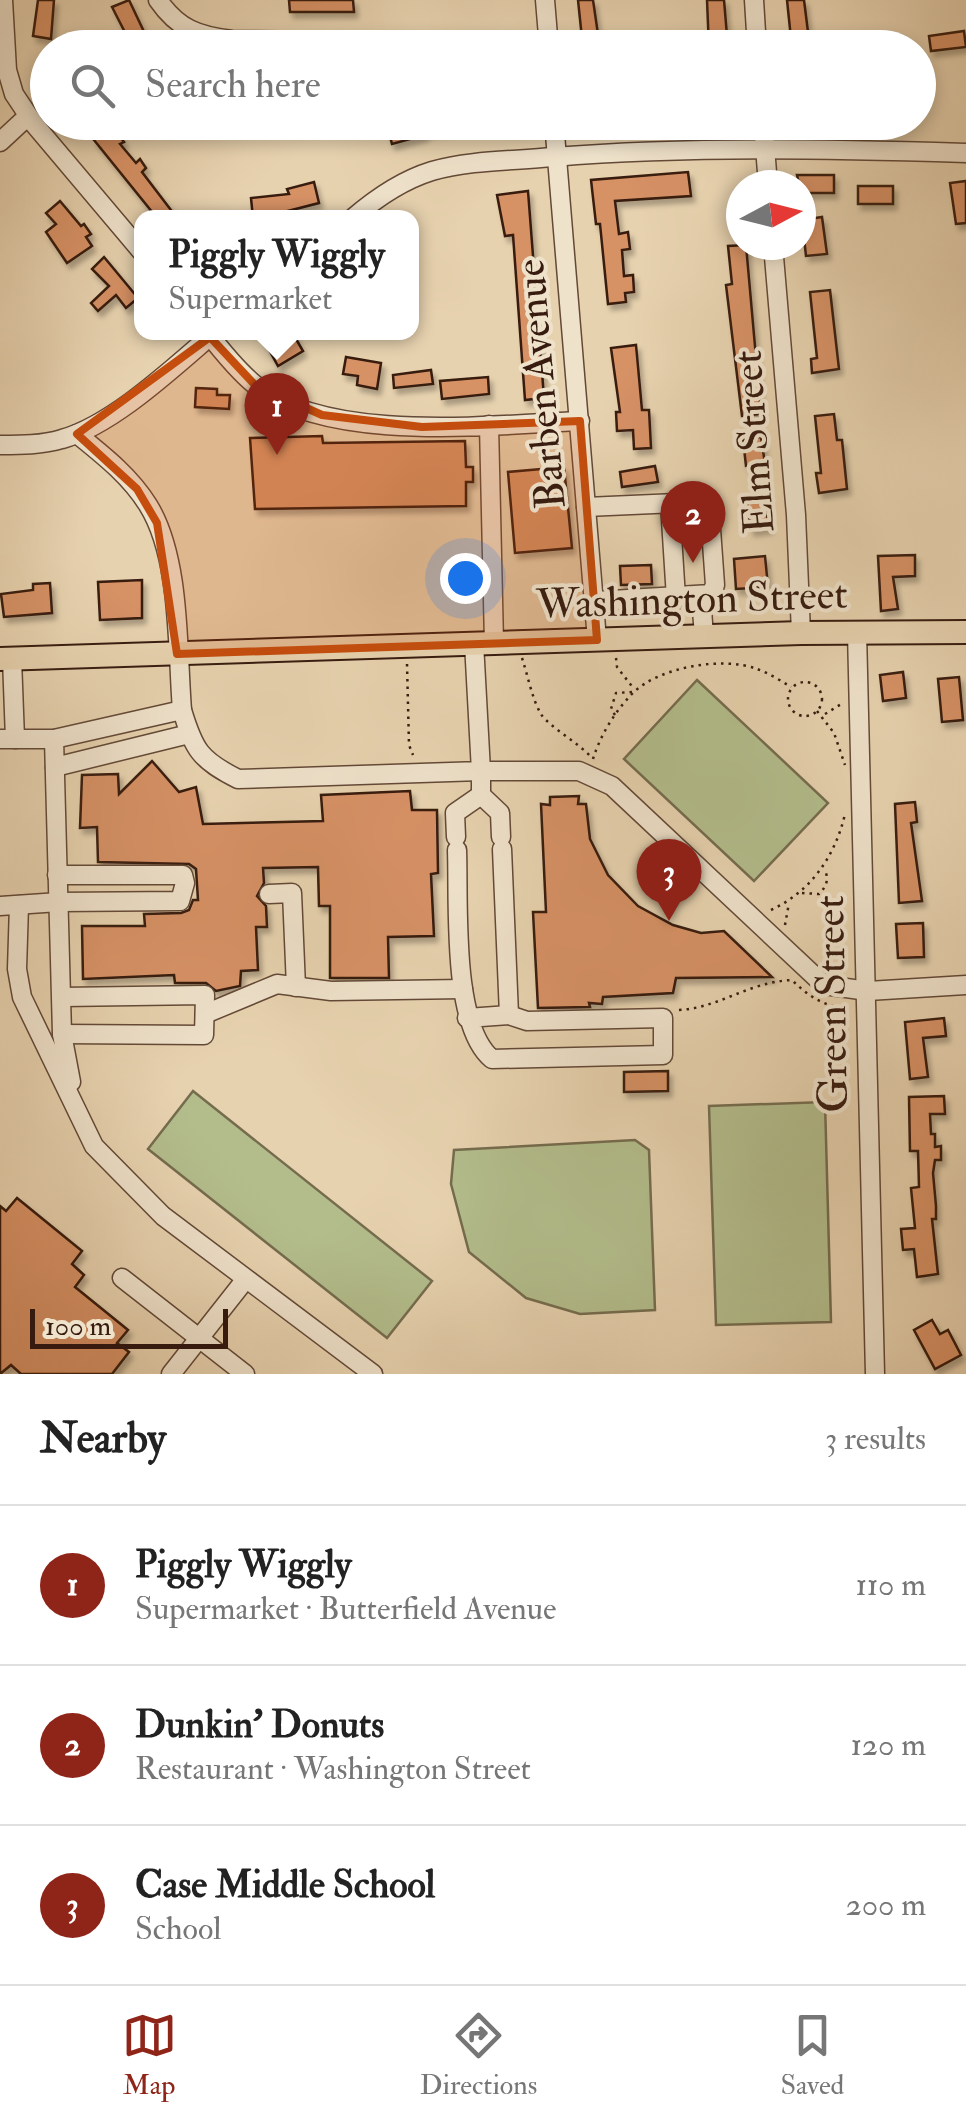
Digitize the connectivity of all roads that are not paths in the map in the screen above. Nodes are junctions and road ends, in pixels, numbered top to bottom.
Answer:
1 (2, 0) edge
2 (158, 0) edge
3 (545, 0) edge
4 (754, 0) edge
5 (184, 30) edge
6 (547, 30) edge
7 (756, 30) edge
8 (28, 116) junction
9 (30, 118) edge
10 (48, 140) edge
11 (555, 140) edge
12 (764, 140) edge
13 (0, 142) edge
14 (765, 149) junction
15 (966, 153) edge
16 (556, 157) junction
17 (767, 170) edge
18 (364, 210) edge
19 (134, 242) edge
20 (774, 260) edge
21 (204, 340) edge
22 (216, 340) edge
23 (580, 421) junction
24 (488, 425) junction
25 (76, 434) junction
26 (0, 445) edge
27 (670, 504) junction
28 (586, 507) junction
29 (701, 597) junction
30 (672, 598) junction
31 (594, 601) junction
32 (857, 632) junction
33 (966, 632) edge
34 (802, 633) junction
35 (704, 636) junction
36 (672, 638) junction
37 (597, 640) junction
38 (484, 643) junction
39 (178, 654) junction
40 (6, 659) edge
41 (182, 710) junction
42 (189, 734) junction
43 (8, 739) edge
44 (54, 739) junction
45 (55, 766) junction
46 (481, 771) junction
47 (481, 795) junction
48 (58, 875) junction
49 (269, 894) dead end
50 (58, 902) junction
51 (9, 906) edge
52 (966, 985) edge
53 (296, 986) junction
54 (463, 989) junction
55 (868, 991) junction
56 (62, 997) junction
57 (204, 1014) junction
58 (509, 1014) junction
59 (467, 1018) junction
60 (62, 1034) junction
61 (74, 1102) junction
62 (122, 1278) dead end
63 (245, 1280) junction
64 (199, 1338) junction
65 (172, 1374) edge
66 (245, 1374) edge
67 (373, 1374) edge
68 (875, 1374) edge

1 - 8 street
2 - 5 street
3 - 6 street
4 - 7 street
8 - 9 street
8 - 13 street
10 - 19 street
11 - 16 street, Barben Avenue
12 - 14 street
14 - 15 street
14 - 16 street
14 - 17 street
16 - 18 street
16 - 23 street, Barben Avenue
20 - 34 street, Elm Street
21 - 25 street
22 - 24 street
23 - 24 street
23 - 28 street, Barben Avenue
24 - 38 street
25 - 26 street
25 - 39 street
27 - 28 street
27 - 29 street
27 - 30 street
28 - 31 street, Barben Avenue
29 - 30 street
29 - 35 street
30 - 31 street
30 - 36 street
31 - 37 street, Barben Avenue
32 - 33 main road, Washington Street
32 - 34 main road, Washington Street
32 - 55 street, Green Street
34 - 35 main road, Washington Street
35 - 36 main road, Washington Street
36 - 37 main road, Washington Street
37 - 38 main road, Washington Street
38 - 39 main road, Washington Street
38 - 46 street
39 - 40 main road, Washington Street
39 - 41 street
40 - 43 street
41 - 42 street
41 - 44 street
42 - 45 street
42 - 46 street
43 - 44 street
44 - 45 street
45 - 48 street
46 - 47 street
46 - 55 street
47 - 54 street
47 - 58 street
48 - 50 street
48 - 50 street
49 - 53 street
50 - 51 street
50 - 56 street
51 - 61 street
52 - 55 street
53 - 54 street
53 - 57 street
54 - 59 street
55 - 68 street, Green Street
56 - 57 street
56 - 60 street
57 - 60 street
58 - 59 street
58 - 59 street
60 - 61 street
61 - 63 street
62 - 64 street
63 - 64 street
63 - 67 street
64 - 65 street
64 - 66 street

